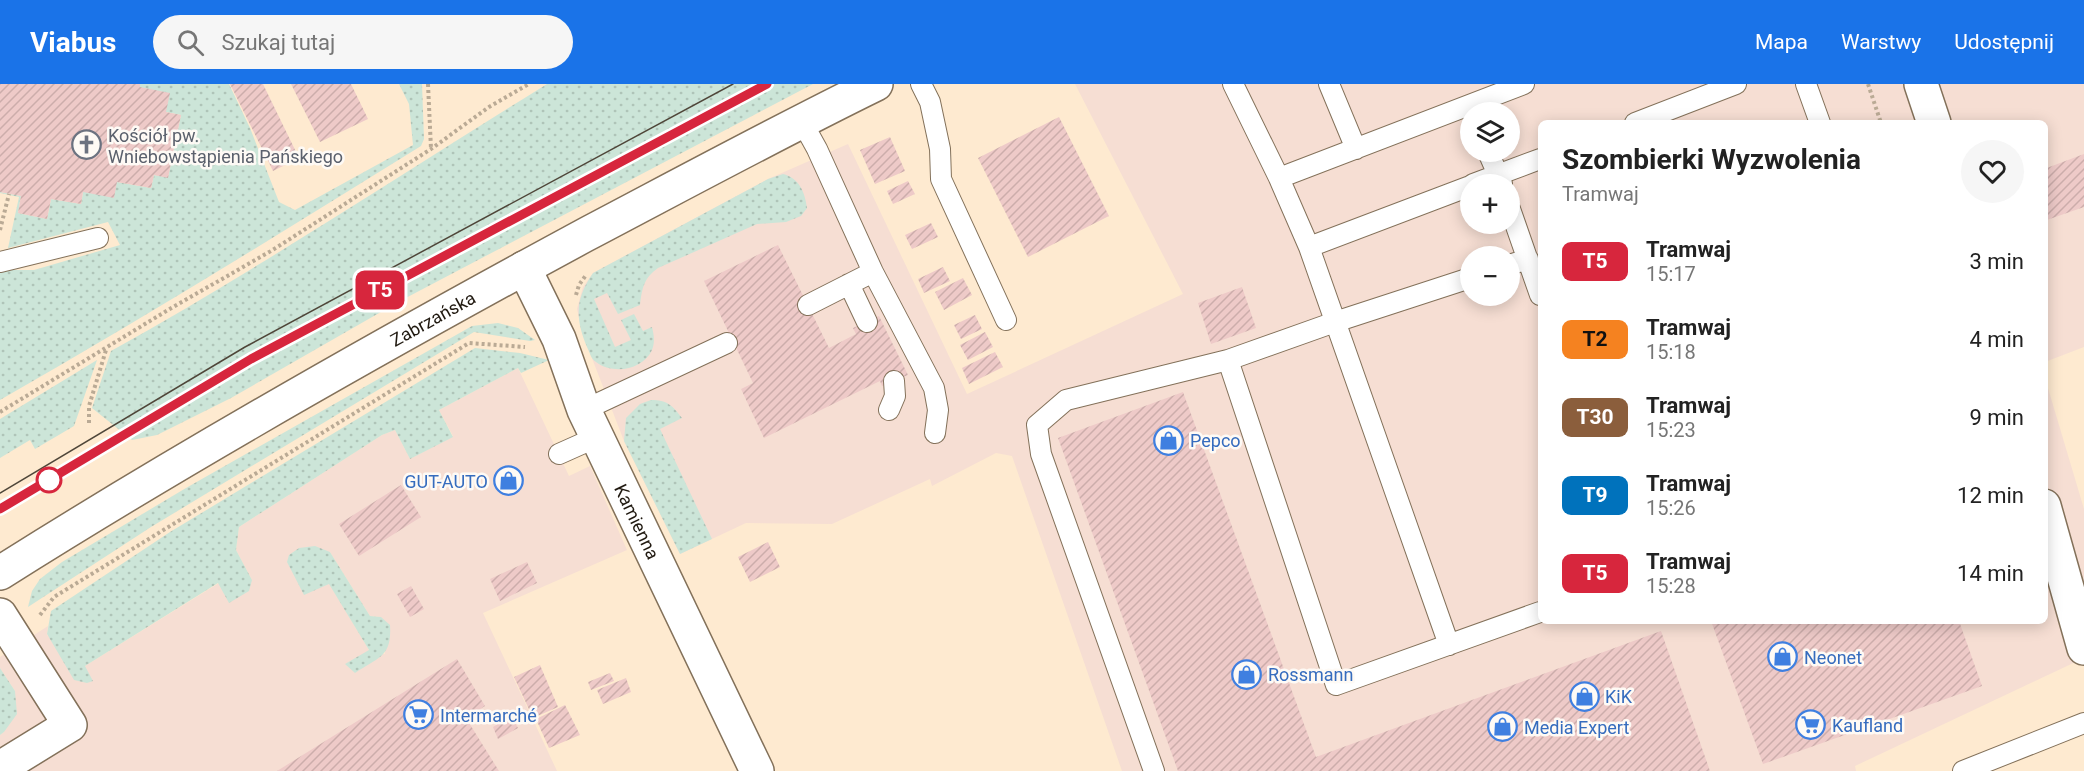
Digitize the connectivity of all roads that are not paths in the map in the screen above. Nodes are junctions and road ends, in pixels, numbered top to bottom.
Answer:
1 (876, 84) edge
2 (921, 84) edge
3 (1233, 84) edge
4 (1329, 84) edge
5 (1524, 84) edge
6 (1737, 84) edge
7 (1806, 84) edge
8 (1921, 84) edge
9 (1485, 102) edge
10 (1460, 113) edge
11 (801, 120) junction
12 (1643, 120) edge
13 (1819, 120) edge
14 (1934, 120) edge
15 (1356, 149) junction
16 (1538, 160) edge
17 (1511, 174) edge
18 (1279, 178) junction
19 (1460, 189) edge
20 (98, 238) dead end
21 (1308, 247) junction
22 (0, 262) edge
23 (1520, 265) edge
24 (524, 268) junction
25 (873, 272) junction
26 (1460, 281) edge
27 (849, 284) junction
28 (1538, 292) edge
29 (808, 305) dead end
30 (1006, 320) dead end
31 (867, 322) dead end
32 (1335, 322) junction
33 (728, 343) dead end
34 (1228, 360) junction
35 (894, 381) dead end
36 (890, 410) dead end
37 (591, 423) junction
38 (935, 433) dead end
39 (559, 454) dead end
40 (2048, 520) edge
41 (0, 573) edge
42 (1538, 613) edge
43 (7, 625) edge
44 (1449, 645) junction
45 (2084, 648) edge
46 (2084, 723) edge
47 (0, 768) edge
48 (757, 771) edge
49 (1154, 771) edge
50 (1963, 771) edge

1 - 11 main road, Zabrzańska
2 - 30 lane
3 - 18 lane
4 - 15 lane
5 - 9 lane
6 - 12 lane
7 - 13 lane
8 - 14 main road
10 - 15 lane
11 - 24 main road, Zabrzańska
11 - 25 lane
15 - 18 lane
16 - 17 lane
18 - 21 lane
19 - 21 lane
20 - 22 lane
21 - 32 lane
23 - 28 lane
24 - 37 main road, Kamienna
24 - 41 main road, Zabrzańska
25 - 27 lane
25 - 38 lane
26 - 32 lane
27 - 29 lane
27 - 31 lane
32 - 34 lane
32 - 44 lane
33 - 37 lane
34 - 44 lane
34 - 49 lane
35 - 36 lane
37 - 39 lane
37 - 48 main road, Kamienna
40 - 45 main road
42 - 44 lane
43 - 47 main road
46 - 50 lane

